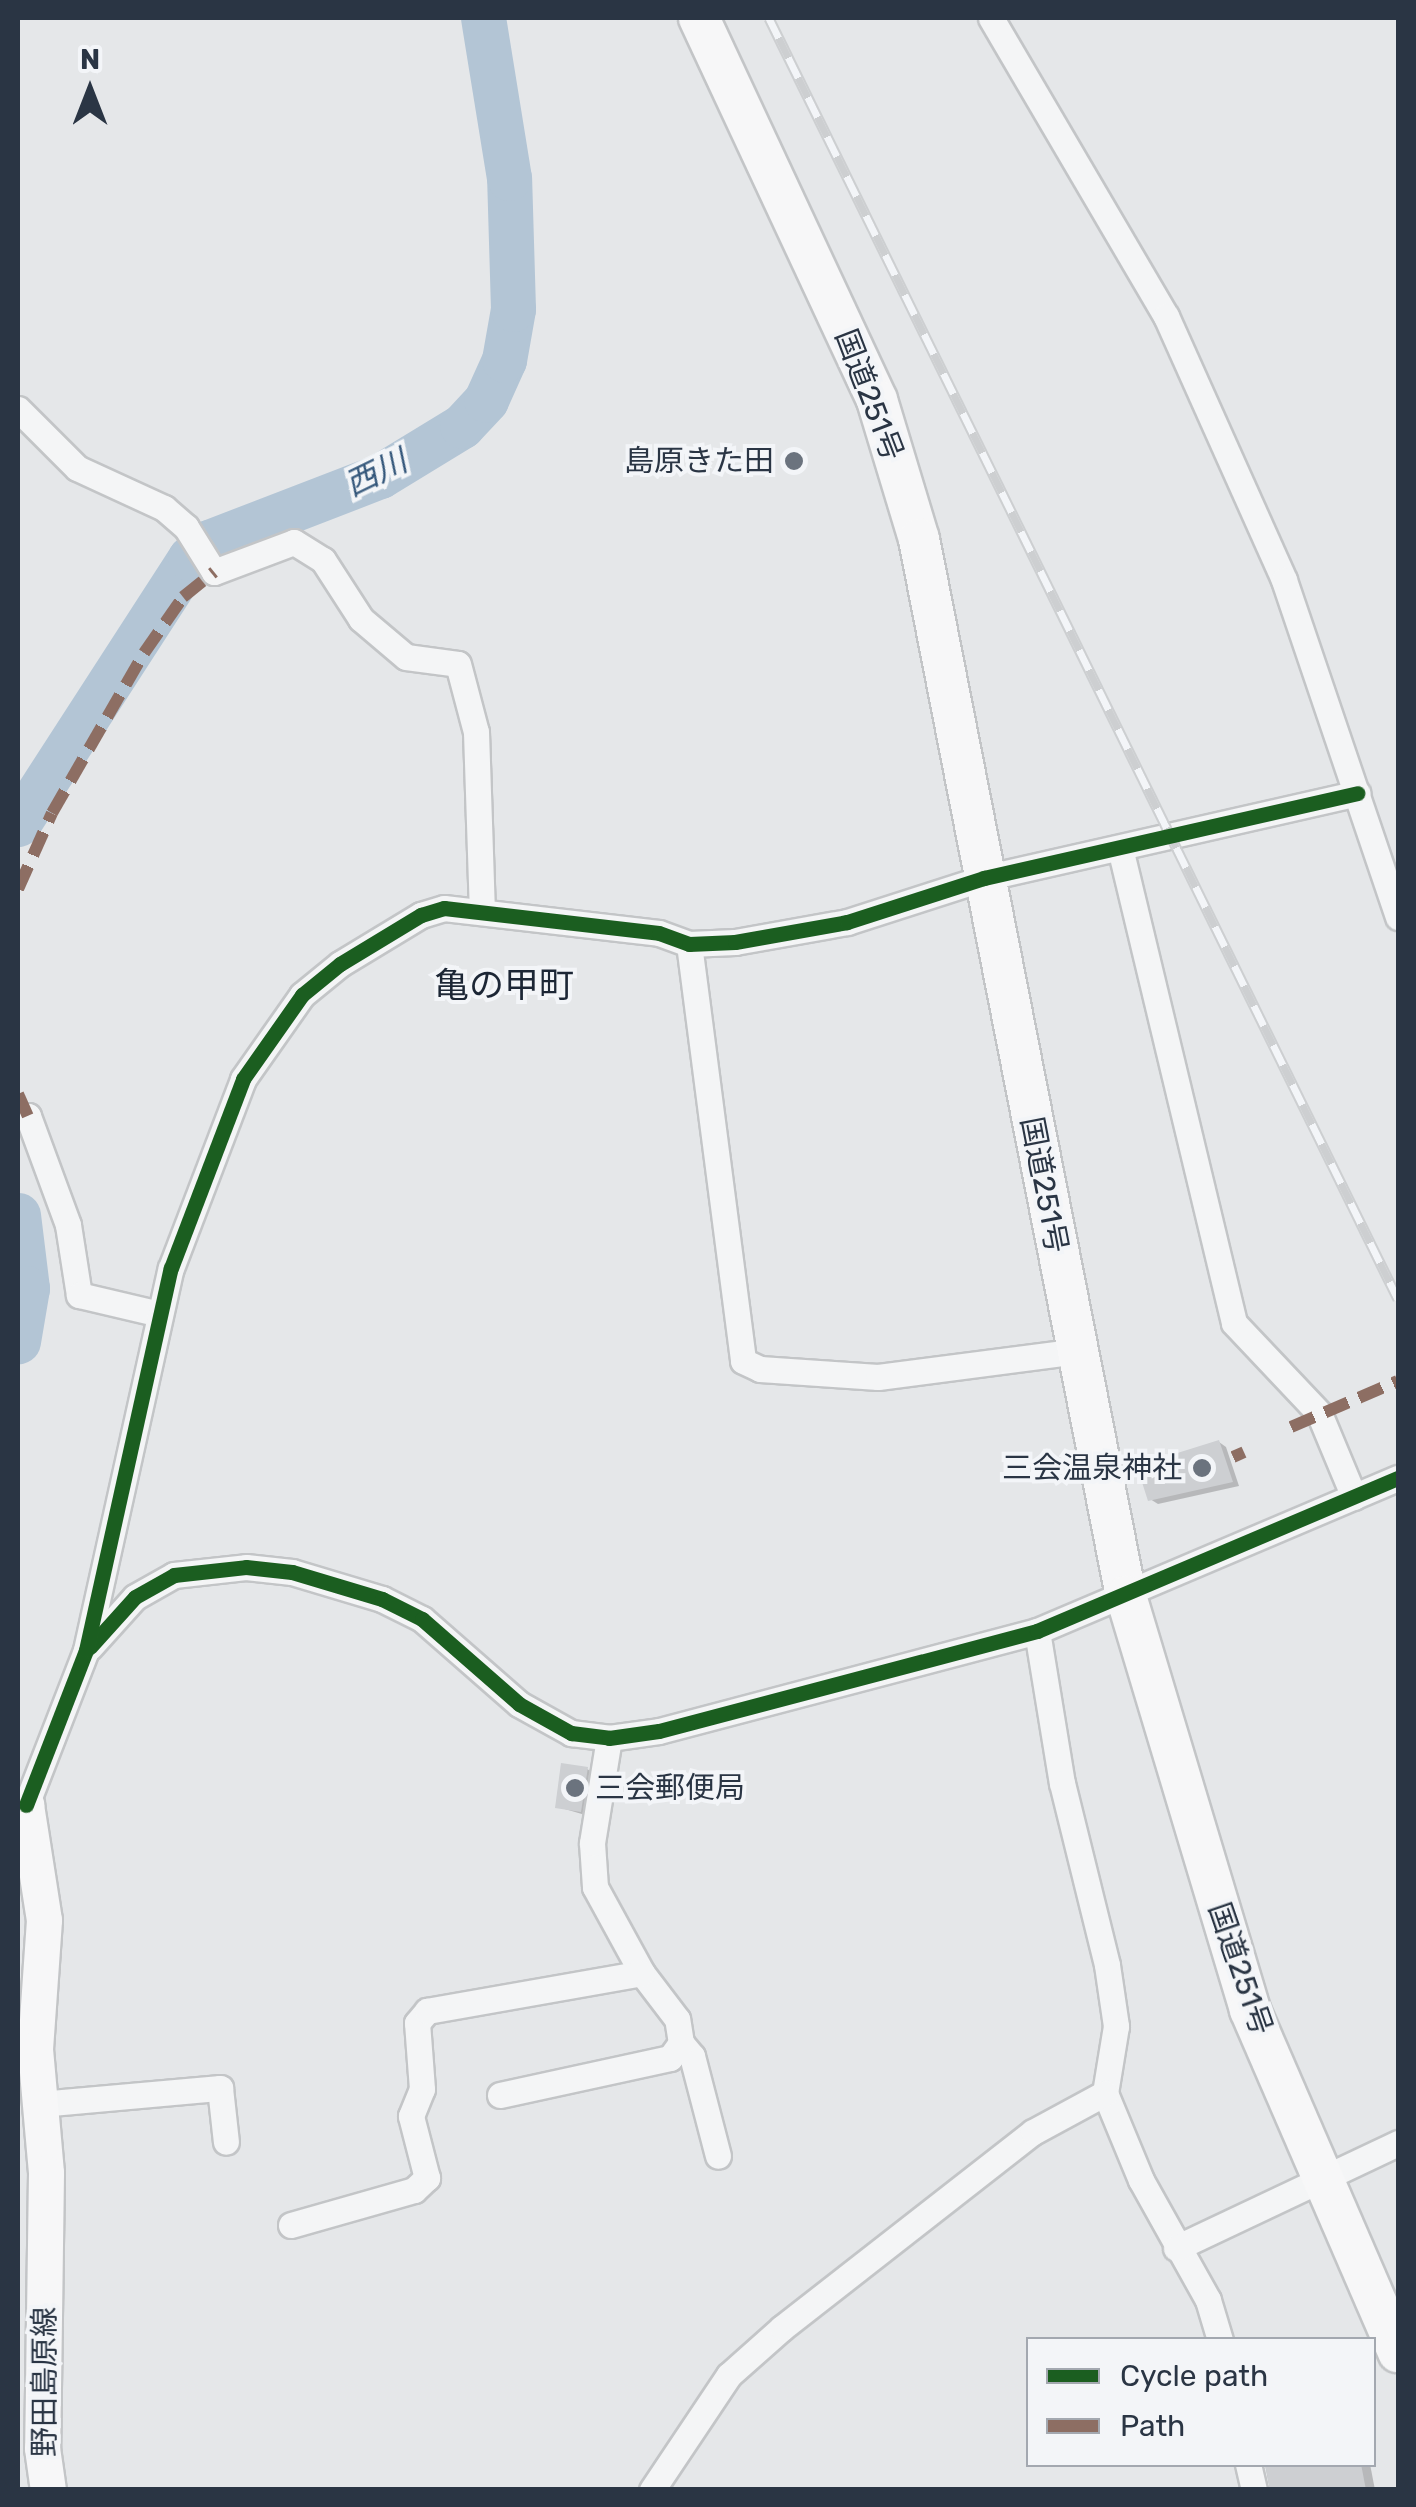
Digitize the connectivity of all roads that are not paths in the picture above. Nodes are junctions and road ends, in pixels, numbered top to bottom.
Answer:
1 (699, 18) edge
2 (992, 18) edge
3 (18, 409) edge
4 (1357, 793) junction
5 (1120, 852) junction
6 (984, 878) junction
7 (482, 910) junction
8 (1398, 917) edge
9 (689, 944) junction
10 (19, 1116) edge
11 (160, 1314) junction
12 (1076, 1350) junction
13 (1398, 1478) edge
14 (1354, 1497) junction
15 (1126, 1596) junction
16 (1036, 1631) junction
17 (86, 1650) junction
18 (609, 1738) junction
19 (22, 1807) edge
20 (642, 1973) junction
21 (681, 2043) junction
22 (1105, 2093) junction
23 (500, 2095) dead end
24 (40, 2104) junction
25 (226, 2142) dead end
26 (1398, 2143) edge
27 (718, 2156) dead end
28 (1326, 2181) junction
29 (291, 2224) dead end
30 (1176, 2248) junction
31 (1219, 2337) edge
32 (1398, 2352) edge
33 (48, 2490) edge
34 (652, 2490) edge

1 - 6 highway, 国道251号
2 - 4 street
3 - 7 street
4 - 5 street
4 - 8 street
5 - 6 street
5 - 14 street
6 - 9 street
6 - 12 highway, 国道251号
7 - 9 street
7 - 11 street
9 - 12 street
10 - 11 street
11 - 17 street
12 - 15 highway, 国道251号
13 - 14 street
14 - 15 street
15 - 16 street
15 - 28 highway, 国道251号
16 - 18 street
16 - 22 street
17 - 18 street
17 - 19 street
18 - 20 street
19 - 24 main road, 野田島原線
20 - 21 street
20 - 29 street
21 - 23 street
21 - 27 street
22 - 30 street
22 - 34 street
24 - 25 street
24 - 33 main road, 野田島原線
26 - 28 street
28 - 30 street
28 - 32 highway, 国道251号
30 - 31 street

